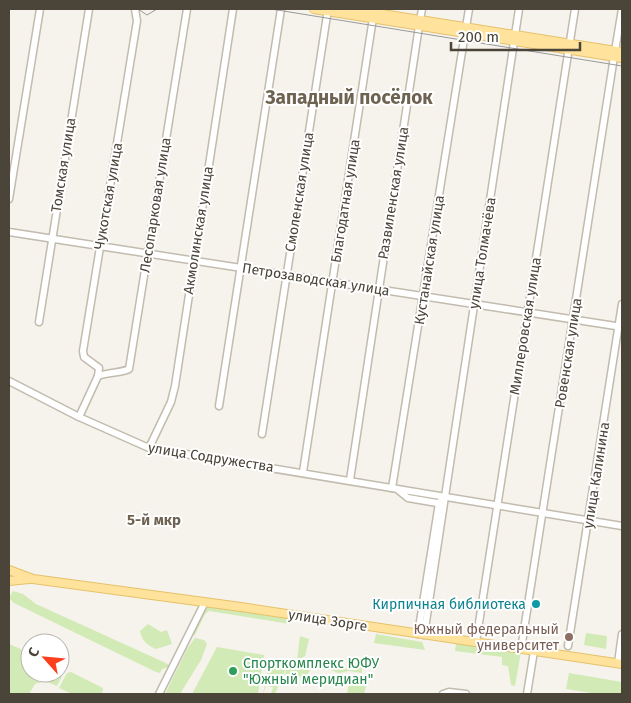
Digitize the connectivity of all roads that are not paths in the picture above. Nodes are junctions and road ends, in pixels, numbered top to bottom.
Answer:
1 (40, 9) edge
2 (89, 9) edge
3 (135, 9) edge
4 (187, 9) edge
5 (233, 9) edge
6 (281, 9) edge
7 (314, 9) edge
8 (350, 9) edge
9 (422, 9) edge
10 (469, 9) edge
11 (519, 9) edge
12 (575, 9) edge
13 (622, 9) edge
14 (327, 10) edge
15 (374, 13) edge
16 (419, 23) junction
17 (466, 30) junction
18 (515, 38) junction
19 (569, 47) junction
20 (618, 55) edge
21 (9, 199) edge
22 (9, 232) edge
23 (51, 238) junction
24 (99, 246) junction
25 (147, 253) junction
26 (193, 260) junction
27 (240, 266) junction
28 (286, 274) junction
29 (332, 282) junction
30 (378, 289) junction
31 (423, 296) junction
32 (474, 304) junction
33 (622, 304) edge
34 (527, 312) junction
35 (574, 319) junction
36 (39, 322) dead end
37 (620, 326) edge
38 (98, 376) junction
39 (9, 381) edge
40 (219, 406) dead end
41 (79, 417) junction
42 (262, 434) dead end
43 (149, 448) junction
44 (302, 472) junction
45 (350, 480) junction
46 (394, 488) junction
47 (444, 497) junction
48 (453, 498) junction
49 (442, 504) junction
50 (497, 506) junction
51 (542, 514) junction
52 (589, 521) junction
53 (622, 526) edge
54 (9, 570) edge
55 (33, 579) junction
56 (9, 581) edge
57 (205, 602) junction
58 (421, 634) junction
59 (622, 634) edge
60 (476, 642) junction
61 (568, 646) dead end
62 (521, 649) junction
63 (534, 651) junction
64 (620, 664) edge
65 (159, 694) edge
66 (442, 694) edge
67 (466, 694) edge
68 (527, 694) edge

1 - 21 street
2 - 23 street, Томская улица
3 - 24 street, Чукотская улица
4 - 25 street, Лесопарковая улица
5 - 26 street, Акмолинская улица
6 - 27 street
7 - 14 main road
8 - 15 main road
9 - 16 street, Развиленская улица
10 - 17 street, Кустанайская улица
11 - 18 street, улица Толмачёва
12 - 19 street, Миллеровская улица
13 - 20 street, Ровенская улица
14 - 15 main road
14 - 28 street, Смоленская улица
15 - 16 main road
15 - 29 street, Благодатная улица
16 - 17 main road
16 - 30 street, Развиленская улица
17 - 18 main road
17 - 31 street, Кустанайская улица
18 - 19 main road
18 - 32 street, улица Толмачёва
19 - 20 main road
19 - 34 street, Миллеровская улица
20 - 35 street, Ровенская улица
22 - 23 street, Петрозаводская улица
23 - 24 street, Петрозаводская улица
23 - 36 street, Томская улица
24 - 25 street, Петрозаводская улица
24 - 38 street, Чукотская улица
25 - 26 street, Петрозаводская улица
25 - 38 street, Лесопарковая улица
26 - 27 street, Петрозаводская улица
26 - 43 street, Акмолинская улица
27 - 28 street, Петрозаводская улица
27 - 40 street
28 - 29 street, Петрозаводская улица
28 - 42 street, Смоленская улица
29 - 30 street, Петрозаводская улица
29 - 44 street, Благодатная улица
30 - 31 street, Петрозаводская улица
30 - 45 street, Развиленская улица
31 - 32 street, Петрозаводская улица
31 - 46 street, Кустанайская улица
32 - 34 street, Петрозаводская улица
32 - 47 street, улица Толмачёва
33 - 37 street, улица Калинина
34 - 35 street, Петрозаводская улица
34 - 50 street, Миллеровская улица
35 - 37 street, Петрозаводская улица
35 - 51 street, Ровенская улица
37 - 52 street, улица Калинина
38 - 41 street
39 - 41 street, улица Содружества
41 - 43 street, улица Содружества
43 - 44 street, улица Содружества
44 - 45 street, улица Содружества
45 - 46 street, улица Содружества
46 - 47 street, улица Содружества
46 - 49 street, улица Содружества
47 - 48 street, улица Содружества
47 - 49 street, улица Толмачёва
48 - 49 street
48 - 50 street, улица Содружества
49 - 58 street, улица Толмачёва
50 - 51 street, улица Содружества
50 - 60 street, Миллеровская улица
51 - 52 street, улица Содружества
51 - 62 street, Ровенская улица
52 - 53 street, улица Содружества
52 - 61 street, улица Калинина
54 - 55 main road, улица Зорге
55 - 56 main road, улица Зорге
55 - 57 main road, улица Зорге
57 - 58 main road, улица Зорге
57 - 65 street
58 - 60 main road, улица Зорге
59 - 64 street
60 - 62 main road, улица Зорге
62 - 63 main road, улица Зорге
63 - 64 main road, улица Зорге
63 - 68 street
66 - 67 street

